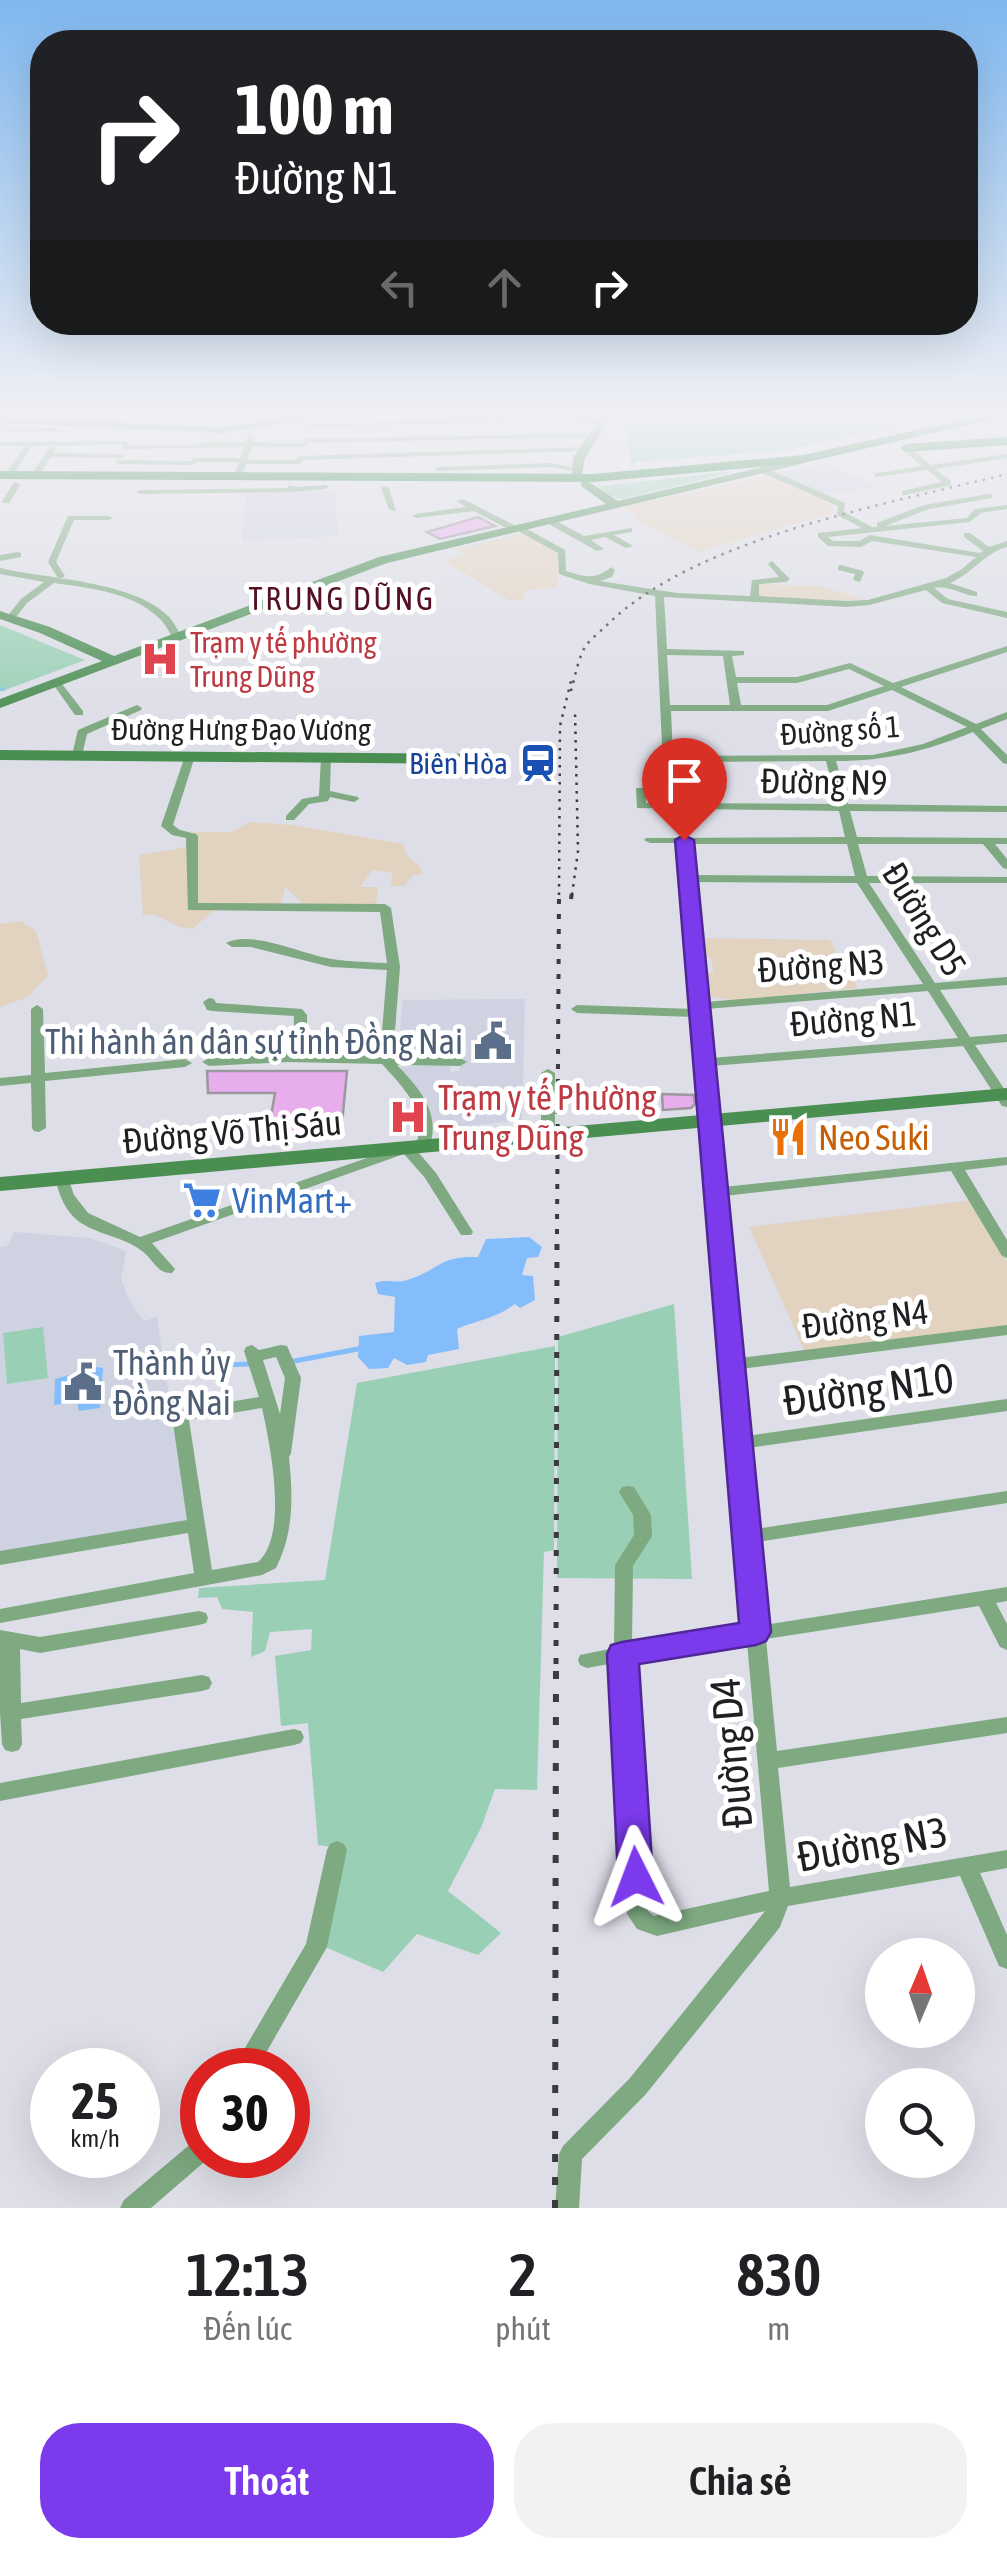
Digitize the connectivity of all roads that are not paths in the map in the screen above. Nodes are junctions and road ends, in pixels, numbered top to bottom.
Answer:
1 (71, 518) edge
2 (494, 518) edge
3 (556, 518) edge
4 (849, 518) edge
5 (897, 518) edge
6 (972, 518) edge
7 (548, 520) junction
8 (515, 528) junction
9 (872, 529) junction
10 (629, 530) dead end
11 (606, 534) junction
12 (967, 535) dead end
13 (584, 539) junction
14 (884, 540) junction
15 (1002, 542) edge
16 (629, 546) dead end
17 (600, 549) dead end
18 (875, 552) dead end
19 (983, 552) junction
20 (18, 555) dead end
21 (0, 558) edge
22 (834, 558) junction
23 (772, 564) dead end
24 (611, 570) dead end
25 (0, 571) edge
26 (61, 576) dead end
27 (857, 580) dead end
28 (588, 581) junction
29 (50, 582) junction
30 (939, 582) junction
31 (926, 585) junction
32 (658, 594) junction
33 (974, 594) dead end
34 (754, 599) junction
35 (839, 602) junction
36 (1007, 615) edge
37 (5, 616) edge
38 (832, 616) dead end
39 (177, 637) junction
40 (1007, 649) edge
41 (662, 652) junction
42 (727, 653) junction
43 (741, 653) dead end
44 (113, 661) junction
45 (731, 680) junction
46 (56, 682) junction
47 (893, 688) junction
48 (0, 704) edge
49 (136, 708) dead end
50 (666, 708) junction
51 (736, 708) junction
52 (78, 713) dead end
53 (1007, 715) edge
54 (974, 727) junction
55 (0, 754) edge
56 (77, 755) junction
57 (190, 756) junction
58 (326, 757) junction
59 (481, 758) dead end
60 (670, 759) junction
61 (831, 761) junction
62 (1007, 761) edge
63 (326, 793) junction
64 (354, 799) dead end
65 (842, 808) junction
66 (1007, 809) edge
67 (290, 818) dead end
68 (650, 840) dead end
69 (684, 840) junction
70 (850, 842) junction
71 (1007, 842) edge
72 (988, 843) junction
73 (1007, 866) edge
74 (688, 878) junction
75 (861, 879) junction
76 (1007, 880) edge
77 (385, 908) joint
78 (232, 943) dead end
79 (394, 966) junction
80 (1007, 981) edge
81 (932, 989) junction
82 (209, 1002) dead end
83 (37, 1009) dead end
84 (578, 1009) dead end
85 (699, 1010) junction
86 (1007, 1038) edge
87 (967, 1042) junction
88 (300, 1058) junction
89 (386, 1061) junction
90 (209, 1062) dead end
91 (460, 1062) dead end
92 (185, 1063) dead end
93 (704, 1063) junction
94 (548, 1073) dead end
95 (39, 1078) junction
96 (0, 1082) edge
97 (1005, 1097) edge
98 (710, 1122) junction
99 (39, 1128) dead end
100 (548, 1136) junction
101 (415, 1148) junction
102 (1007, 1161) edge
103 (955, 1166) junction
104 (62, 1178) junction
105 (0, 1184) edge
106 (716, 1192) junction
107 (466, 1232) dead end
108 (140, 1242) junction
109 (1007, 1253) edge
110 (167, 1268) dead end
111 (1007, 1330) edge
112 (732, 1365) junction
113 (267, 1400) junction
114 (1007, 1405) edge
115 (738, 1443) junction
116 (281, 1464) junction
117 (628, 1492) dead end
118 (1007, 1497) edge
119 (196, 1525) junction
120 (747, 1537) junction
121 (0, 1558) edge
122 (204, 1578) junction
123 (1007, 1594) edge
124 (984, 1598) junction
125 (0, 1616) edge
126 (199, 1618) dead end
127 (756, 1632) junction
128 (5, 1639) edge
129 (1007, 1642) edge
130 (622, 1654) junction
131 (587, 1660) dead end
132 (202, 1683) dead end
133 (10, 1714) junction
134 (1007, 1725) edge
135 (294, 1737) dead end
136 (12, 1744) dead end
137 (767, 1761) junction
138 (0, 1792) edge
139 (337, 1850) dead end
140 (1007, 1859) edge
141 (966, 1866) junction
142 (780, 1898) junction
143 (1007, 1959) edge
144 (255, 2048) edge
145 (180, 2168) edge
146 (132, 2208) edge
147 (567, 2208) edge

1 - 26 street
2 - 8 street
3 - 7 main road
4 - 9 street
5 - 9 street
6 - 9 street
7 - 8 main road
7 - 13 street
8 - 28 street
8 - 39 main road
9 - 22 street
10 - 11 street
11 - 13 street
11 - 16 street
12 - 19 street
13 - 17 street
14 - 18 street
14 - 19 street
14 - 22 street
15 - 19 street
19 - 30 street
20 - 21 street
22 - 27 street
23 - 34 street
24 - 28 street
25 - 29 street
28 - 32 street
29 - 37 street
29 - 39 street
30 - 31 street
30 - 33 street
31 - 35 street
31 - 36 street
32 - 34 street
32 - 41 street
34 - 35 street
35 - 38 street
37 - 44 main road
39 - 44 main road
40 - 47 street
41 - 42 street
41 - 50 street
42 - 43 street
42 - 45 street
44 - 46 main road
45 - 47 street
45 - 51 street
46 - 48 main road
46 - 52 street
47 - 51 street
47 - 54 street
49 - 56 street
50 - 51 street
50 - 60 street
53 - 54 street, Đường số 1
54 - 61 street, Đường số 1
54 - 62 street
55 - 56 main road, Đường Hưng Đạo Vương
56 - 57 main road, Đường Hưng Đạo Vương
57 - 58 main road, Đường Hưng Đạo Vương
57 - 77 street
58 - 59 main road, Đường Hưng Đạo Vương
58 - 63 street
60 - 61 street, Đường số 1
60 - 65 street, Đường N9
61 - 65 street, Đường D5
63 - 64 street
63 - 67 street
65 - 66 street, Đường N9
65 - 70 street, Đường D5
68 - 69 street
69 - 70 street
69 - 74 street, Đường D4
70 - 72 street
70 - 75 street, Đường D5
71 - 72 street
72 - 73 street
74 - 75 street
74 - 85 street, Đường D4
75 - 76 street
75 - 81 street, Đường D5
77 - 79 street
78 - 79 street
79 - 89 street
80 - 81 street, Đường N3
81 - 85 street, Đường N3
81 - 87 street, Đường D5
82 - 88 street
83 - 95 street
84 - 85 street, Đường N3
85 - 93 street, Đường D4
86 - 87 street, Đường N1
87 - 93 street, Đường N1
87 - 97 street, Đường D5
88 - 89 street
88 - 90 street
89 - 91 street
89 - 101 street
92 - 95 street
93 - 98 street, Đường D4
94 - 100 street
95 - 96 street
95 - 99 street
97 - 98 main road, Đường Võ Thị Sáu
98 - 100 main road, Đường Võ Thị Sáu
98 - 106 street, Đường D4
100 - 101 main road, Đường Võ Thị Sáu
101 - 104 main road, Đường Võ Thị Sáu
101 - 107 street
101 - 108 street
102 - 103 street
103 - 106 street
103 - 109 street
104 - 105 main road, Đường Võ Thị Sáu
104 - 108 street
106 - 112 street, Đường D4
108 - 110 street
111 - 112 street, Đường N4
112 - 115 street, Đường D4
113 - 116 street
113 - 116 street
113 - 119 street
114 - 115 street, Đường N10
115 - 120 street, Đường D4
116 - 122 street
117 - 130 street
118 - 120 street
119 - 121 street
119 - 122 street
120 - 127 street, Đường D4
122 - 125 street
123 - 124 street
124 - 127 street
124 - 129 street
126 - 128 street
127 - 130 street
127 - 137 street, Đường D4
128 - 133 street
130 - 131 street
130 - 142 street, Đường N3
132 - 133 street
133 - 136 street
134 - 137 street
135 - 138 street
137 - 142 street, Đường D4
139 - 144 street
140 - 141 street, Đường N3
141 - 142 street, Đường N3
141 - 143 street
142 - 147 street
145 - 146 street

